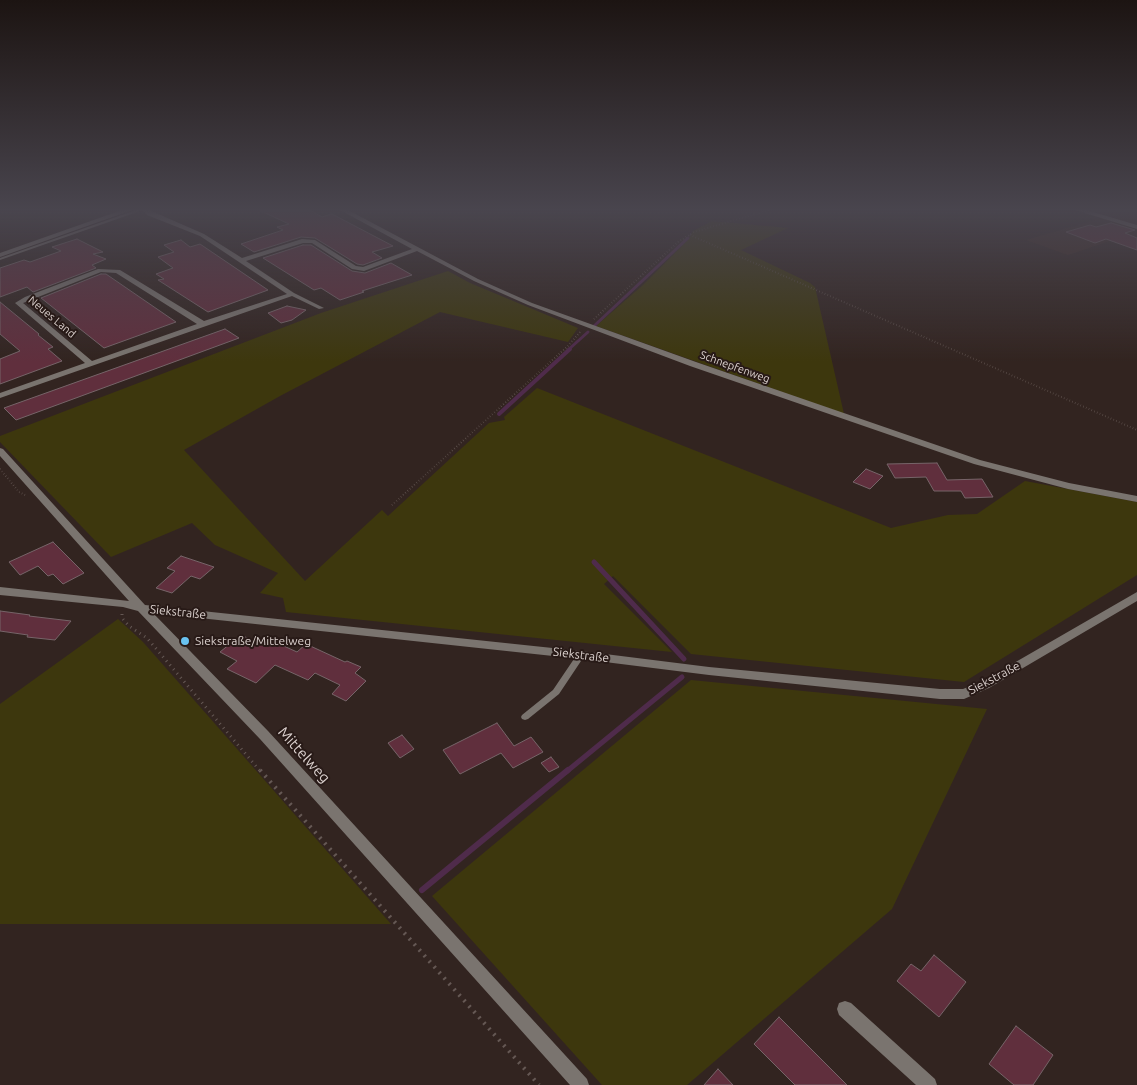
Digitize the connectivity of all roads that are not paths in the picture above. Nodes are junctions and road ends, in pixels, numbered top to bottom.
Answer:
1 (240, 261) edge
2 (343, 261) edge
3 (387, 261) edge
4 (440, 261) edge
5 (292, 294) junction
6 (321, 308) dead end
7 (203, 324) junction
8 (91, 364) junction
9 (0, 396) edge
10 (0, 451) edge
11 (1137, 499) edge
12 (0, 590) edge
13 (1137, 596) edge
14 (142, 608) junction
15 (581, 655) junction
16 (525, 717) dead end
17 (845, 1009) dead end
18 (581, 1085) edge
19 (929, 1085) edge

1 - 5 street
2 - 3 street
4 - 11 street, Schnepfenweg
5 - 6 street
5 - 7 street
7 - 8 street
7 - 8 street, Neues Land
8 - 9 street
10 - 14 street, Mittelweg
12 - 14 street, Siekstraße
13 - 15 street, Siekstraße
14 - 15 street, Siekstraße
14 - 18 street, Mittelweg
15 - 16 lane
17 - 19 street

